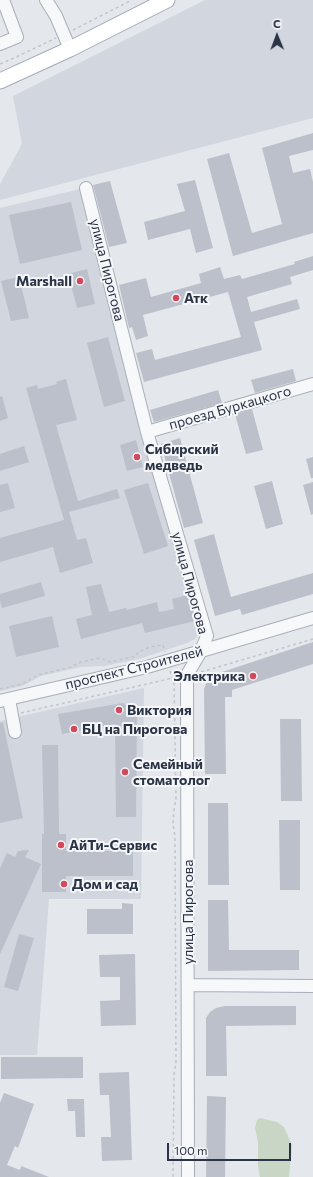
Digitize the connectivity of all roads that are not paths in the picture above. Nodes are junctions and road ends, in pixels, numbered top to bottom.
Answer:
1 (3, 0) edge
2 (46, 0) edge
3 (168, 0) edge
4 (0, 44) edge
5 (70, 49) junction
6 (0, 81) edge
7 (86, 188) dead end
8 (313, 384) edge
9 (147, 432) junction
10 (313, 618) edge
11 (201, 651) junction
12 (4, 700) edge
13 (15, 732) dead end
14 (188, 985) junction
15 (313, 986) edge
16 (188, 1177) edge

1 - 4 street
2 - 5 street
3 - 5 main road
5 - 6 main road
7 - 9 street, улица Пирогова
8 - 9 street, проезд Буркацкого
9 - 11 street, улица Пирогова
10 - 11 street, проспект Строителей
11 - 12 street, проспект Строителей
11 - 14 street, улица Пирогова
12 - 13 street
14 - 15 street
14 - 16 street, улица Пирогова

